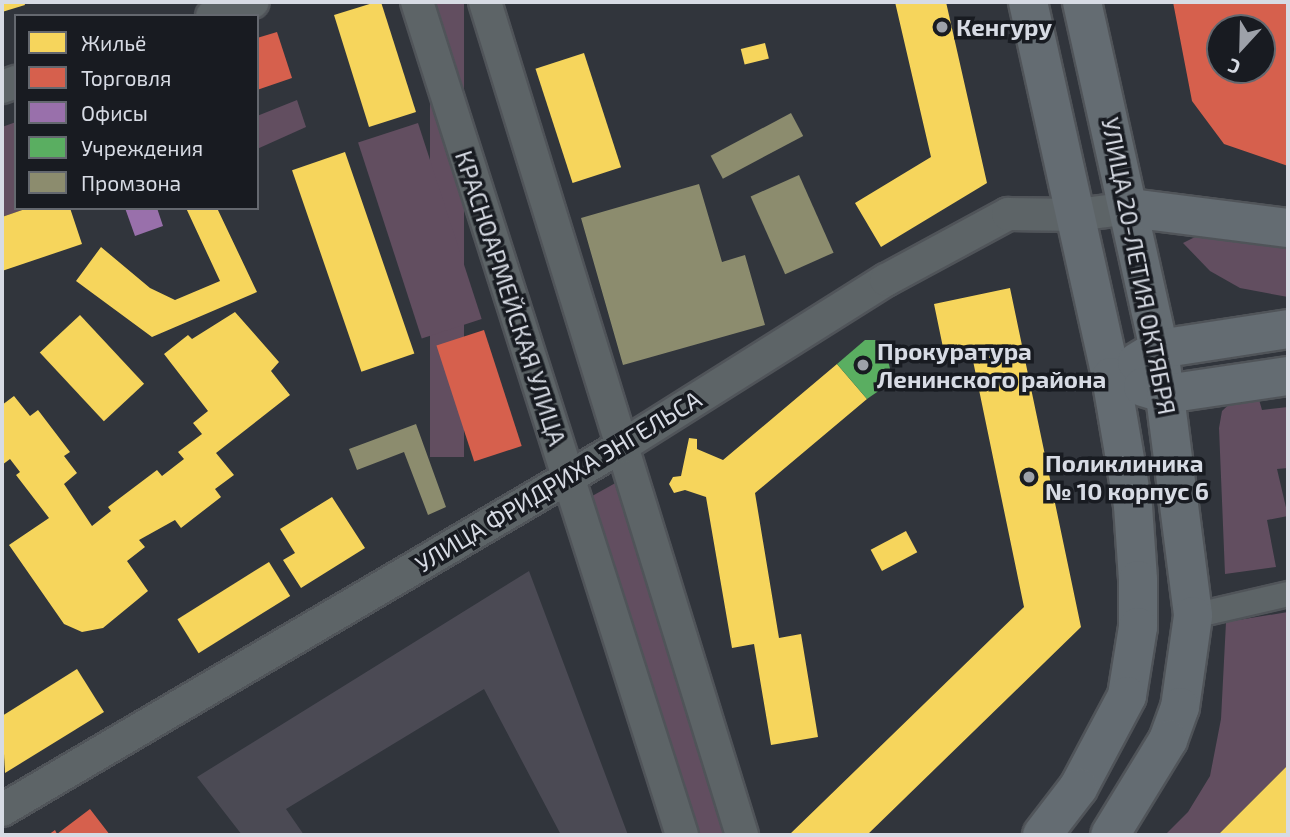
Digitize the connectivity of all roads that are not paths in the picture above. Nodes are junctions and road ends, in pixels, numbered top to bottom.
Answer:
1 (253, 2) edge
2 (417, 2) edge
3 (485, 2) edge
4 (1028, 2) edge
5 (1082, 2) edge
6 (218, 14) edge
7 (1130, 208) junction
8 (1076, 215) junction
9 (1288, 228) edge
10 (1288, 329) edge
11 (1159, 349) junction
12 (1288, 376) edge
13 (1111, 377) junction
14 (1166, 394) junction
15 (622, 446) junction
16 (568, 476) junction
17 (1288, 594) edge
18 (1193, 616) junction
19 (2, 810) edge
20 (681, 835) edge
21 (742, 835) edge
22 (1042, 835) edge
23 (1110, 835) edge

1 - 6 street
2 - 16 street, КРАСНОАРМЕЙСКАЯ УЛИЦА
3 - 15 street
4 - 8 main road, УЛИЦА 20-ЛЕТИЯ ОКТЯБРЯ
5 - 7 main road, УЛИЦА 20-ЛЕТИЯ ОКТЯБРЯ
7 - 8 street, УЛИЦА ФРИДРИХА ЭНГЕЛЬСА
7 - 9 main road
7 - 11 main road, УЛИЦА 20-ЛЕТИЯ ОКТЯБРЯ
8 - 13 main road, УЛИЦА 20-ЛЕТИЯ ОКТЯБРЯ
8 - 15 street, УЛИЦА ФРИДРИХА ЭНГЕЛЬСА
10 - 11 main road
11 - 13 main road
11 - 14 main road, УЛИЦА 20-ЛЕТИЯ ОКТЯБРЯ
12 - 14 main road
13 - 14 main road
13 - 22 main road, УЛИЦА 20-ЛЕТИЯ ОКТЯБРЯ
14 - 18 main road, УЛИЦА 20-ЛЕТИЯ ОКТЯБРЯ
15 - 16 street, УЛИЦА ФРИДРИХА ЭНГЕЛЬСА
15 - 21 street
16 - 19 street, УЛИЦА ФРИДРИХА ЭНГЕЛЬСА
16 - 20 street, КРАСНОАРМЕЙСКАЯ УЛИЦА
17 - 18 street
18 - 23 main road, УЛИЦА 20-ЛЕТИЯ ОКТЯБРЯ

